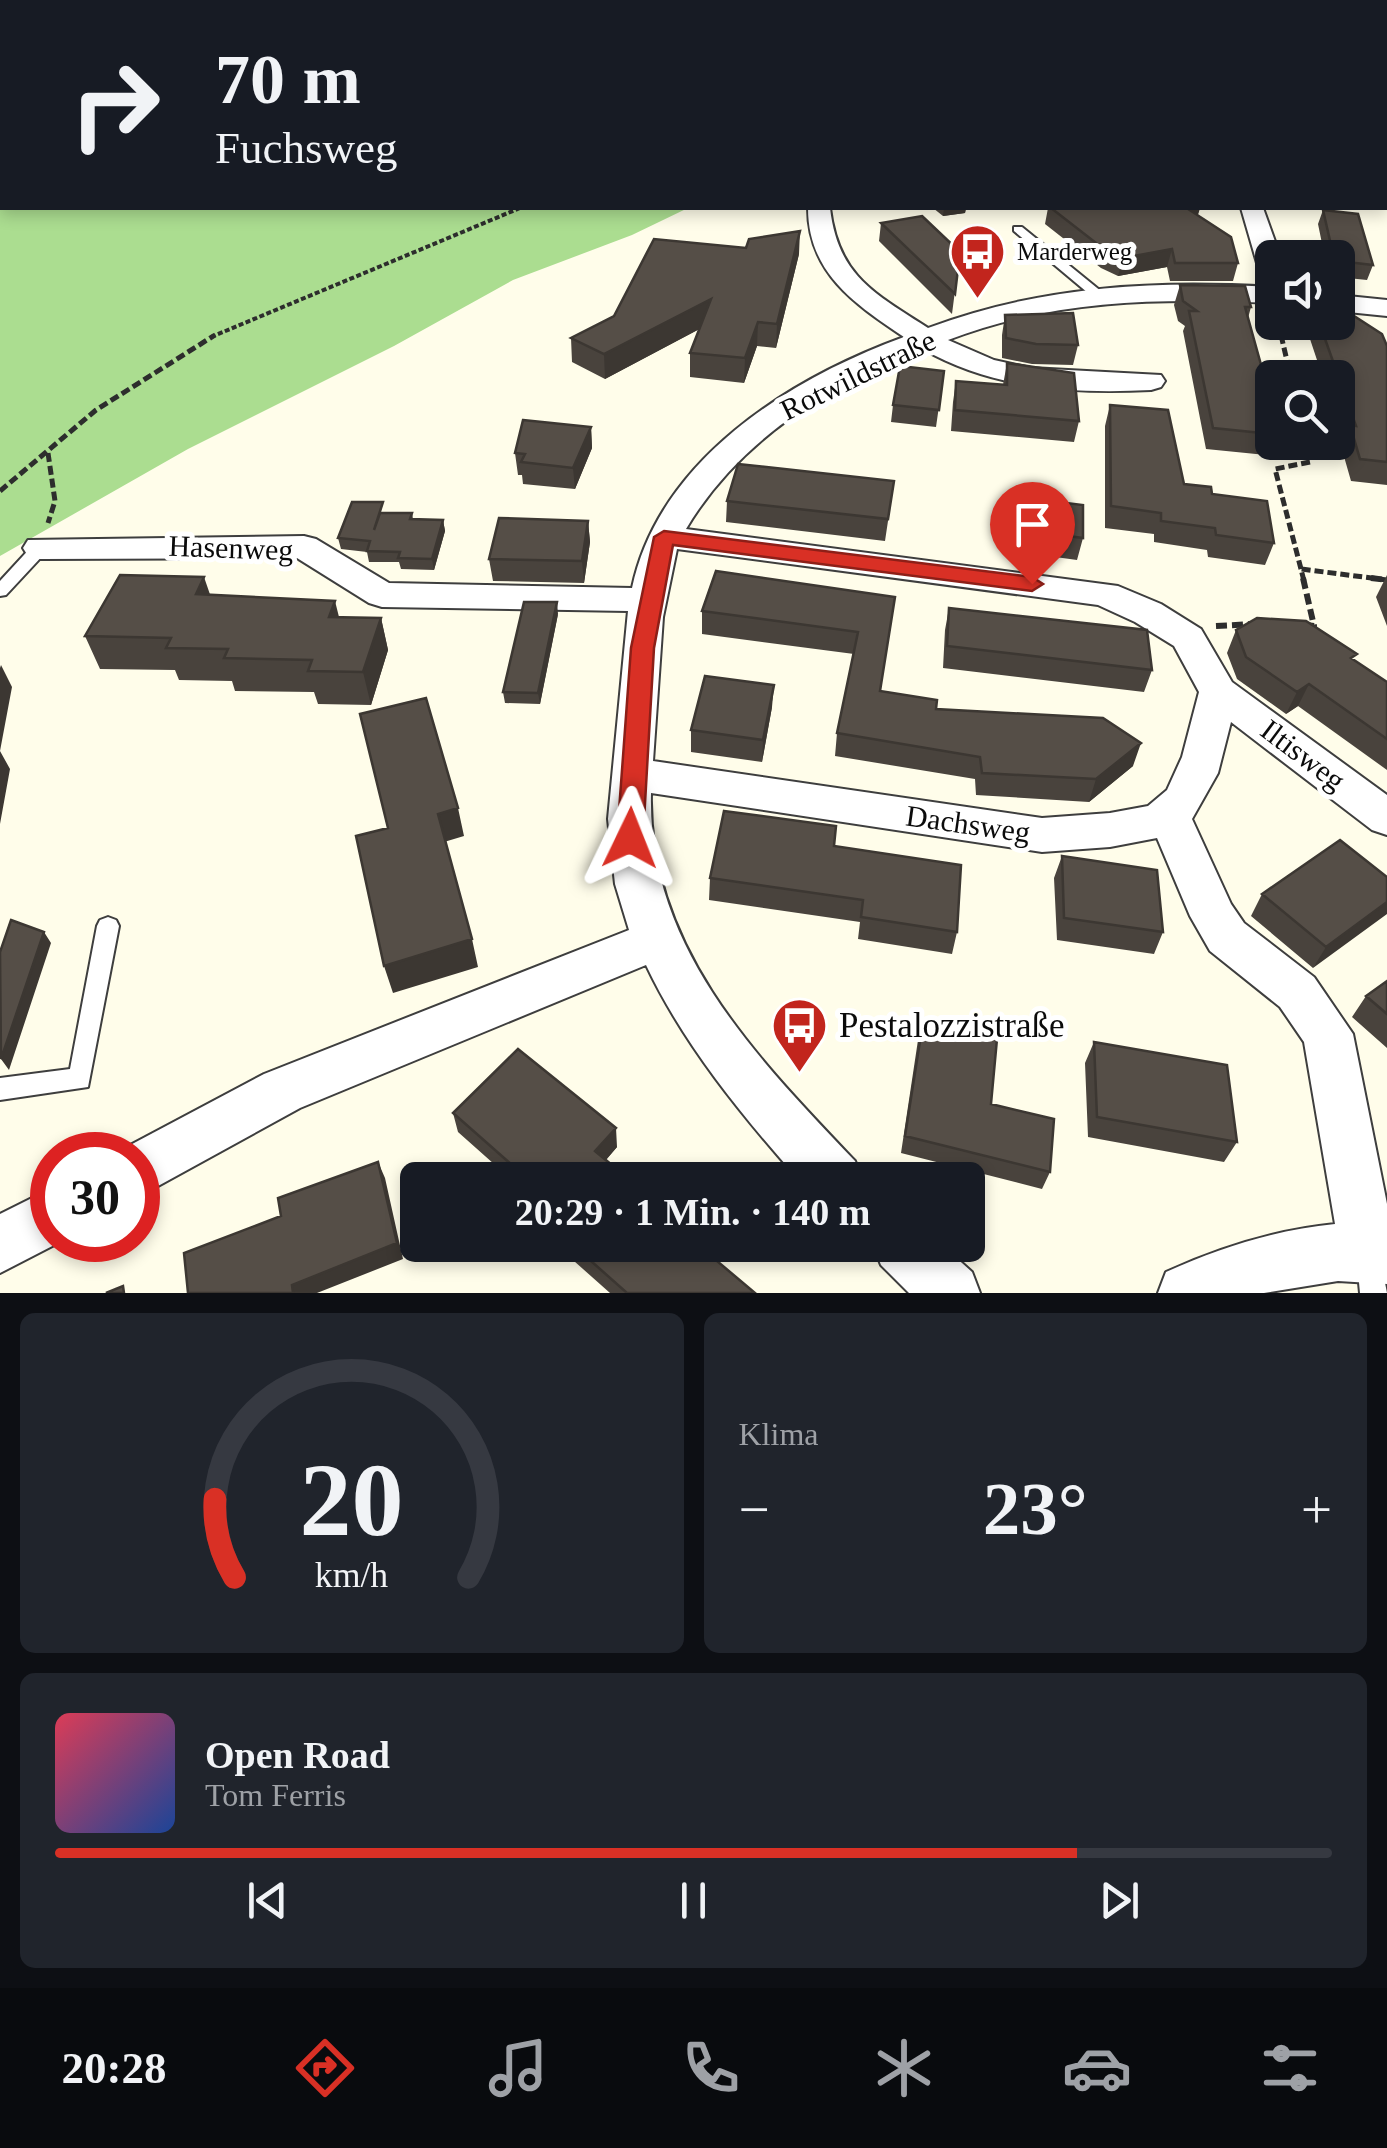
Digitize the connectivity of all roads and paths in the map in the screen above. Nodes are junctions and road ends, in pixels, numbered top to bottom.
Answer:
1 (515, 210) edge
2 (819, 210) edge
3 (1253, 210) edge
4 (1018, 229) dead end
5 (1264, 240) edge
6 (1255, 294) edge
7 (1098, 296) junction
8 (1355, 304) edge
9 (1387, 308) edge
10 (927, 340) junction
11 (1151, 381) dead end
12 (48, 452) junction
13 (1310, 460) edge
14 (0, 491) edge
15 (664, 537) junction
16 (40, 548) junction
17 (1301, 569) junction
18 (1387, 580) edge
19 (0, 591) edge
20 (649, 600) junction
21 (1259, 624) edge
22 (1296, 625) edge
23 (1188, 638) junction
24 (1218, 692) junction
25 (632, 774) junction
26 (1169, 816) junction
27 (1387, 818) edge
28 (108, 926) dead end
29 (658, 939) junction
30 (0, 1089) edge
31 (160, 1158) edge
32 (819, 1162) edge
33 (30, 1228) edge
34 (0, 1245) edge
35 (918, 1262) edge
36 (1376, 1266) edge
37 (950, 1293) edge
38 (1187, 1293) edge

1 - 12 path
2 - 10 street
3 - 5 street
4 - 7 lane
6 - 7 street, Rotwildstraße
7 - 10 street, Rotwildstraße
8 - 9 street
10 - 11 street
10 - 15 street, Rotwildstraße
12 - 14 path
12 - 16 path
13 - 17 path
15 - 20 street, Rotwildstraße
15 - 23 street
16 - 19 lane
16 - 20 street, Hasenweg
17 - 18 path
17 - 22 path
20 - 25 street, Rotwildstraße
21 - 23 path
23 - 24 street
24 - 26 street
24 - 27 street, Iltisweg
25 - 26 street, Dachsweg
25 - 29 street, Rotwildstraße
26 - 36 street
28 - 30 lane
29 - 31 street
29 - 32 street, Rotwildstraße
33 - 34 street
35 - 37 street
36 - 38 street

